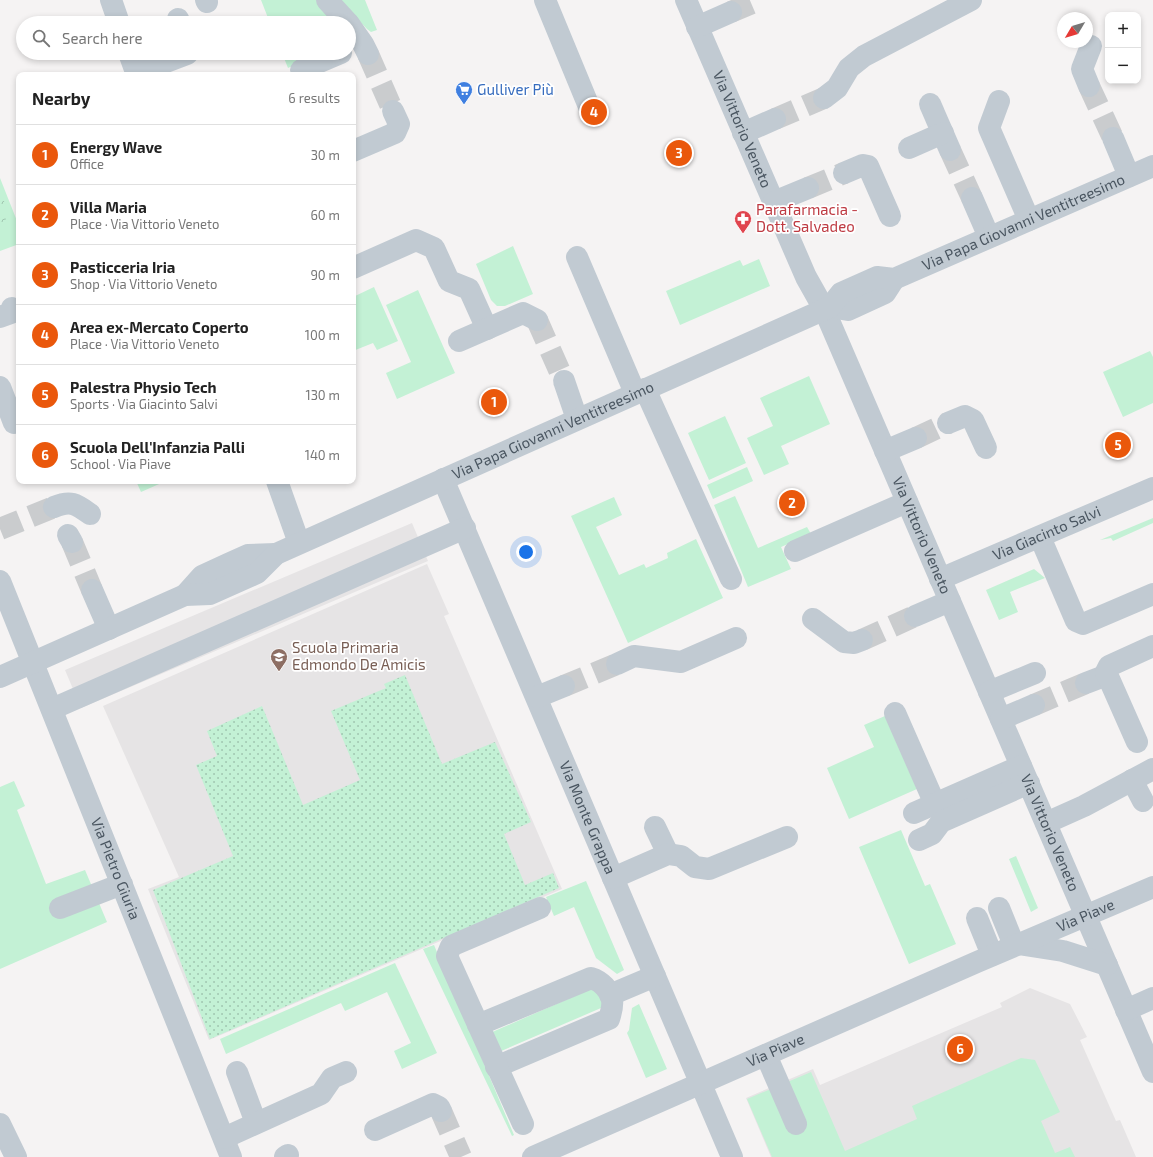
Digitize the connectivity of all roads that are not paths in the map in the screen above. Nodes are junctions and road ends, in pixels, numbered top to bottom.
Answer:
1 (111, 0) edge
2 (327, 0) edge
3 (545, 0) edge
4 (686, 0) edge
5 (971, 0) edge
6 (731, 12) tunnel mouth
7 (117, 16) edge
8 (341, 16) edge
9 (697, 27) junction
10 (1090, 48) edge
11 (163, 60) edge
12 (325, 60) edge
13 (134, 67) edge
14 (301, 70) dead end
15 (1089, 86) tunnel mouth
16 (824, 98) tunnel mouth
17 (1000, 102) dead end
18 (930, 104) dead end
19 (590, 109) dead end
20 (393, 111) tunnel mouth
21 (775, 119) tunnel mouth
22 (743, 133) junction
23 (1113, 138) tunnel mouth
24 (909, 148) dead end
25 (356, 150) edge
26 (1153, 166) edge
27 (844, 173) tunnel mouth
28 (1129, 176) junction
29 (808, 188) tunnel mouth
30 (972, 198) tunnel mouth
31 (774, 202) junction
32 (890, 216) dead end
33 (1029, 220) junction
34 (989, 237) junction
35 (577, 257) dead end
36 (356, 267) edge
37 (827, 308) junction
38 (537, 320) dead end
39 (487, 329) junction
40 (459, 341) dead end
41 (564, 381) tunnel mouth
42 (0, 387) edge
43 (640, 391) junction
44 (577, 419) junction
45 (948, 423) tunnel mouth
46 (11, 425) edge
47 (916, 438) tunnel mouth
48 (986, 448) dead end
49 (885, 451) junction
50 (443, 479) junction
51 (278, 484) edge
52 (1153, 488) edge
53 (907, 502) junction
54 (54, 507) tunnel mouth
55 (90, 514) dead end
56 (465, 528) junction
57 (1040, 537) junction
58 (298, 544) junction
59 (795, 551) dead end
60 (730, 579) dead end
61 (940, 579) junction
62 (0, 581) edge
63 (92, 590) tunnel mouth
64 (1153, 594) edge
65 (950, 601) junction
66 (915, 616) tunnel mouth
67 (813, 619) dead end
68 (109, 629) junction
69 (736, 638) dead end
70 (862, 640) tunnel mouth
71 (1153, 646) edge
72 (33, 663) junction
73 (617, 664) tunnel mouth
74 (1034, 672) dead end
75 (1107, 675) junction
76 (0, 677) edge
77 (1086, 683) tunnel mouth
78 (564, 686) tunnel mouth
79 (989, 692) junction
80 (537, 697) junction
81 (1034, 705) tunnel mouth
82 (52, 709) junction
83 (895, 713) dead end
84 (1001, 719) junction
85 (1137, 742) dead end
86 (1153, 769) edge
87 (1025, 775) junction
88 (1132, 780) junction
89 (1143, 801) dead end
90 (935, 804) junction
91 (914, 813) dead end
92 (1046, 823) junction
93 (655, 827) dead end
94 (787, 837) dead end
95 (919, 840) dead end
96 (668, 854) junction
97 (613, 878) junction
98 (122, 884) junction
99 (1153, 887) edge
100 (60, 908) dead end
101 (540, 908) dead end
102 (999, 908) dead end
103 (1086, 916) junction
104 (977, 918) dead end
105 (1016, 944) junction
106 (992, 955) junction
107 (1107, 965) junction
108 (655, 976) junction
109 (610, 995) junction
110 (1153, 998) edge
111 (1126, 1010) junction
112 (478, 1025) junction
113 (766, 1054) junction
114 (496, 1067) junction
115 (237, 1072) dead end
116 (346, 1072) dead end
117 (1153, 1072) edge
118 (701, 1083) junction
119 (441, 1111) dead end
120 (0, 1124) edge
121 (256, 1124) junction
122 (522, 1124) dead end
123 (796, 1124) dead end
124 (375, 1130) dead end
125 (227, 1148) edge
126 (16, 1157) edge
127 (533, 1157) edge
128 (732, 1157) edge

1 - 7 street
2 - 8 street
3 - 19 street
4 - 9 street, Via Vittorio Veneto
5 - 16 street
6 - 9 street
9 - 22 street, Via Vittorio Veneto
10 - 15 street
11 - 13 street
12 - 14 street
17 - 33 street
18 - 24 street
20 - 25 street
21 - 22 street
22 - 31 street, Via Vittorio Veneto
23 - 28 street
26 - 28 street, Via Papa Giovanni Ventitreesimo
27 - 32 street
28 - 33 street, Via Papa Giovanni Ventitreesimo
29 - 31 street
30 - 34 street
31 - 37 street, Via Vittorio Veneto
33 - 34 street, Via Papa Giovanni Ventitreesimo
34 - 37 street, Via Papa Giovanni Ventitreesimo
35 - 43 street
36 - 39 street
37 - 43 street, Via Papa Giovanni Ventitreesimo
37 - 49 street, Via Vittorio Veneto
38 - 39 street
39 - 40 street
41 - 44 street
42 - 46 street
43 - 44 street, Via Papa Giovanni Ventitreesimo
43 - 60 street
44 - 50 street, Via Papa Giovanni Ventitreesimo
45 - 48 street
47 - 49 street
49 - 53 street, Via Vittorio Veneto
50 - 56 street, Via Monte Grappa
50 - 58 street, Via Papa Giovanni Ventitreesimo
51 - 58 street
52 - 57 street, Via Giacinto Salvi
53 - 59 street
53 - 61 street, Via Vittorio Veneto
54 - 55 street
56 - 80 street, Via Monte Grappa
56 - 82 street
57 - 61 street, Via Giacinto Salvi
57 - 64 street
58 - 68 street, Via Papa Giovanni Ventitreesimo
61 - 65 street, Via Vittorio Veneto
62 - 72 street, Via Pietro Giuria
63 - 68 street
65 - 66 street
65 - 79 street, Via Vittorio Veneto
67 - 70 street
68 - 72 street, Via Papa Giovanni Ventitreesimo
69 - 73 street
71 - 75 street
72 - 76 street, Via Papa Giovanni Ventitreesimo
72 - 82 street, Via Pietro Giuria
74 - 79 street
75 - 77 street
75 - 85 street
78 - 80 street
79 - 84 street, Via Vittorio Veneto
80 - 97 street, Via Monte Grappa
81 - 84 street
82 - 98 street, Via Pietro Giuria
83 - 90 street
84 - 87 street, Via Vittorio Veneto
86 - 88 street
87 - 90 street
87 - 92 street, Via Vittorio Veneto
87 - 95 street
88 - 89 street
88 - 92 street
90 - 91 street
92 - 103 street, Via Vittorio Veneto
93 - 96 street
94 - 96 street
96 - 97 street
97 - 108 street, Via Monte Grappa
98 - 100 street
98 - 125 street, Via Pietro Giuria
99 - 103 street, Via Piave
101 - 112 street
102 - 105 street
103 - 105 street, Via Piave
103 - 107 street, Via Vittorio Veneto
104 - 106 street
105 - 106 street, Via Piave
105 - 107 street, Via Piave
106 - 113 street, Via Piave
107 - 111 street, Via Vittorio Veneto
108 - 109 street
108 - 118 street, Via Monte Grappa
109 - 112 street
109 - 114 street
110 - 111 street
111 - 117 street, Via Vittorio Veneto
112 - 114 street
113 - 118 street, Via Piave
113 - 123 street
114 - 122 street
115 - 121 street
116 - 121 street
118 - 127 street, Via Piave
118 - 128 street, Via Monte Grappa
119 - 124 street
120 - 126 street
121 - 125 street

